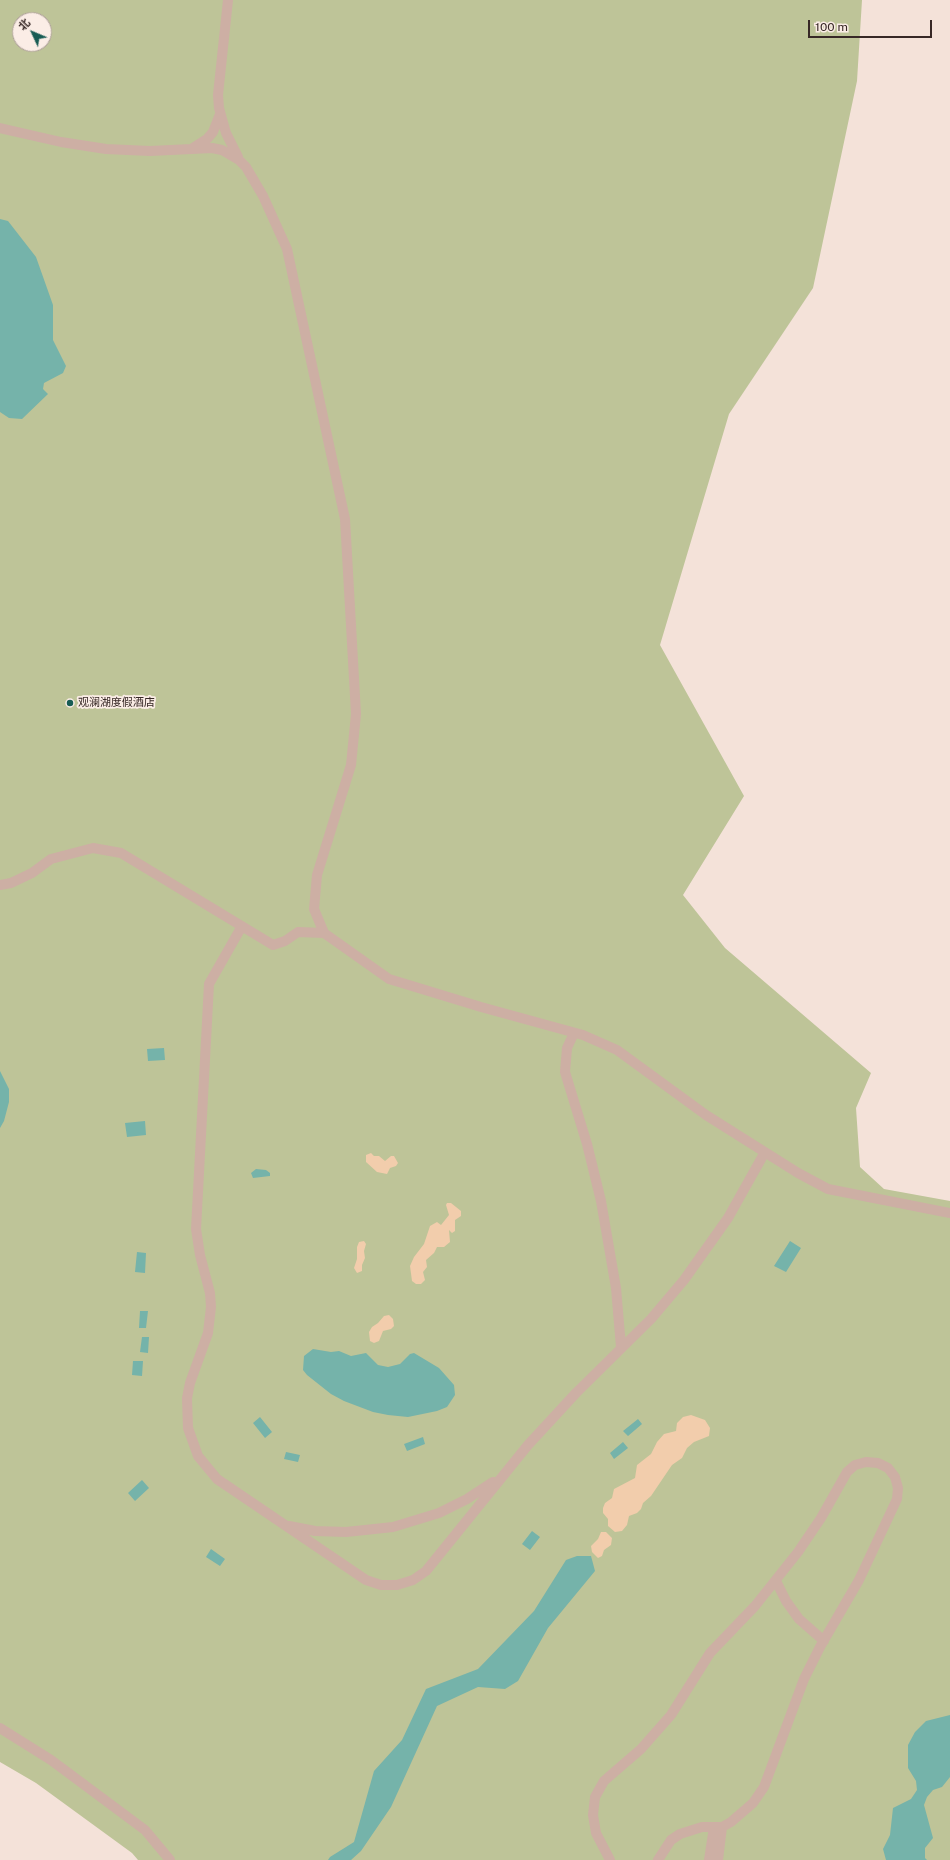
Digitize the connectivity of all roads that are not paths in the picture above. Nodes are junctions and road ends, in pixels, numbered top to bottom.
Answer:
1 (228, 0) edge
2 (220, 114) junction
3 (0, 128) edge
4 (190, 149) junction
5 (246, 167) junction
6 (0, 885) edge
7 (242, 926) junction
8 (324, 934) junction
9 (574, 1033) junction
10 (765, 1152) junction
11 (950, 1213) edge
12 (621, 1347) junction
13 (506, 1472) junction
14 (284, 1525) junction
15 (776, 1581) junction
16 (824, 1641) junction
17 (0, 1728) edge
18 (718, 1827) junction
19 (170, 1860) edge
20 (610, 1860) edge
21 (658, 1860) edge
22 (709, 1860) edge
23 (718, 1860) edge

1 - 2 street
2 - 4 street
2 - 5 street
3 - 4 street
4 - 5 street
5 - 8 street
6 - 7 street
7 - 8 street
7 - 14 street
8 - 9 street
9 - 10 street
9 - 12 street
10 - 11 street
10 - 12 street
12 - 13 street
13 - 14 street
13 - 14 street
15 - 16 street
15 - 16 street
15 - 20 street
16 - 18 street
17 - 19 street
18 - 21 street
18 - 22 street
18 - 23 street

